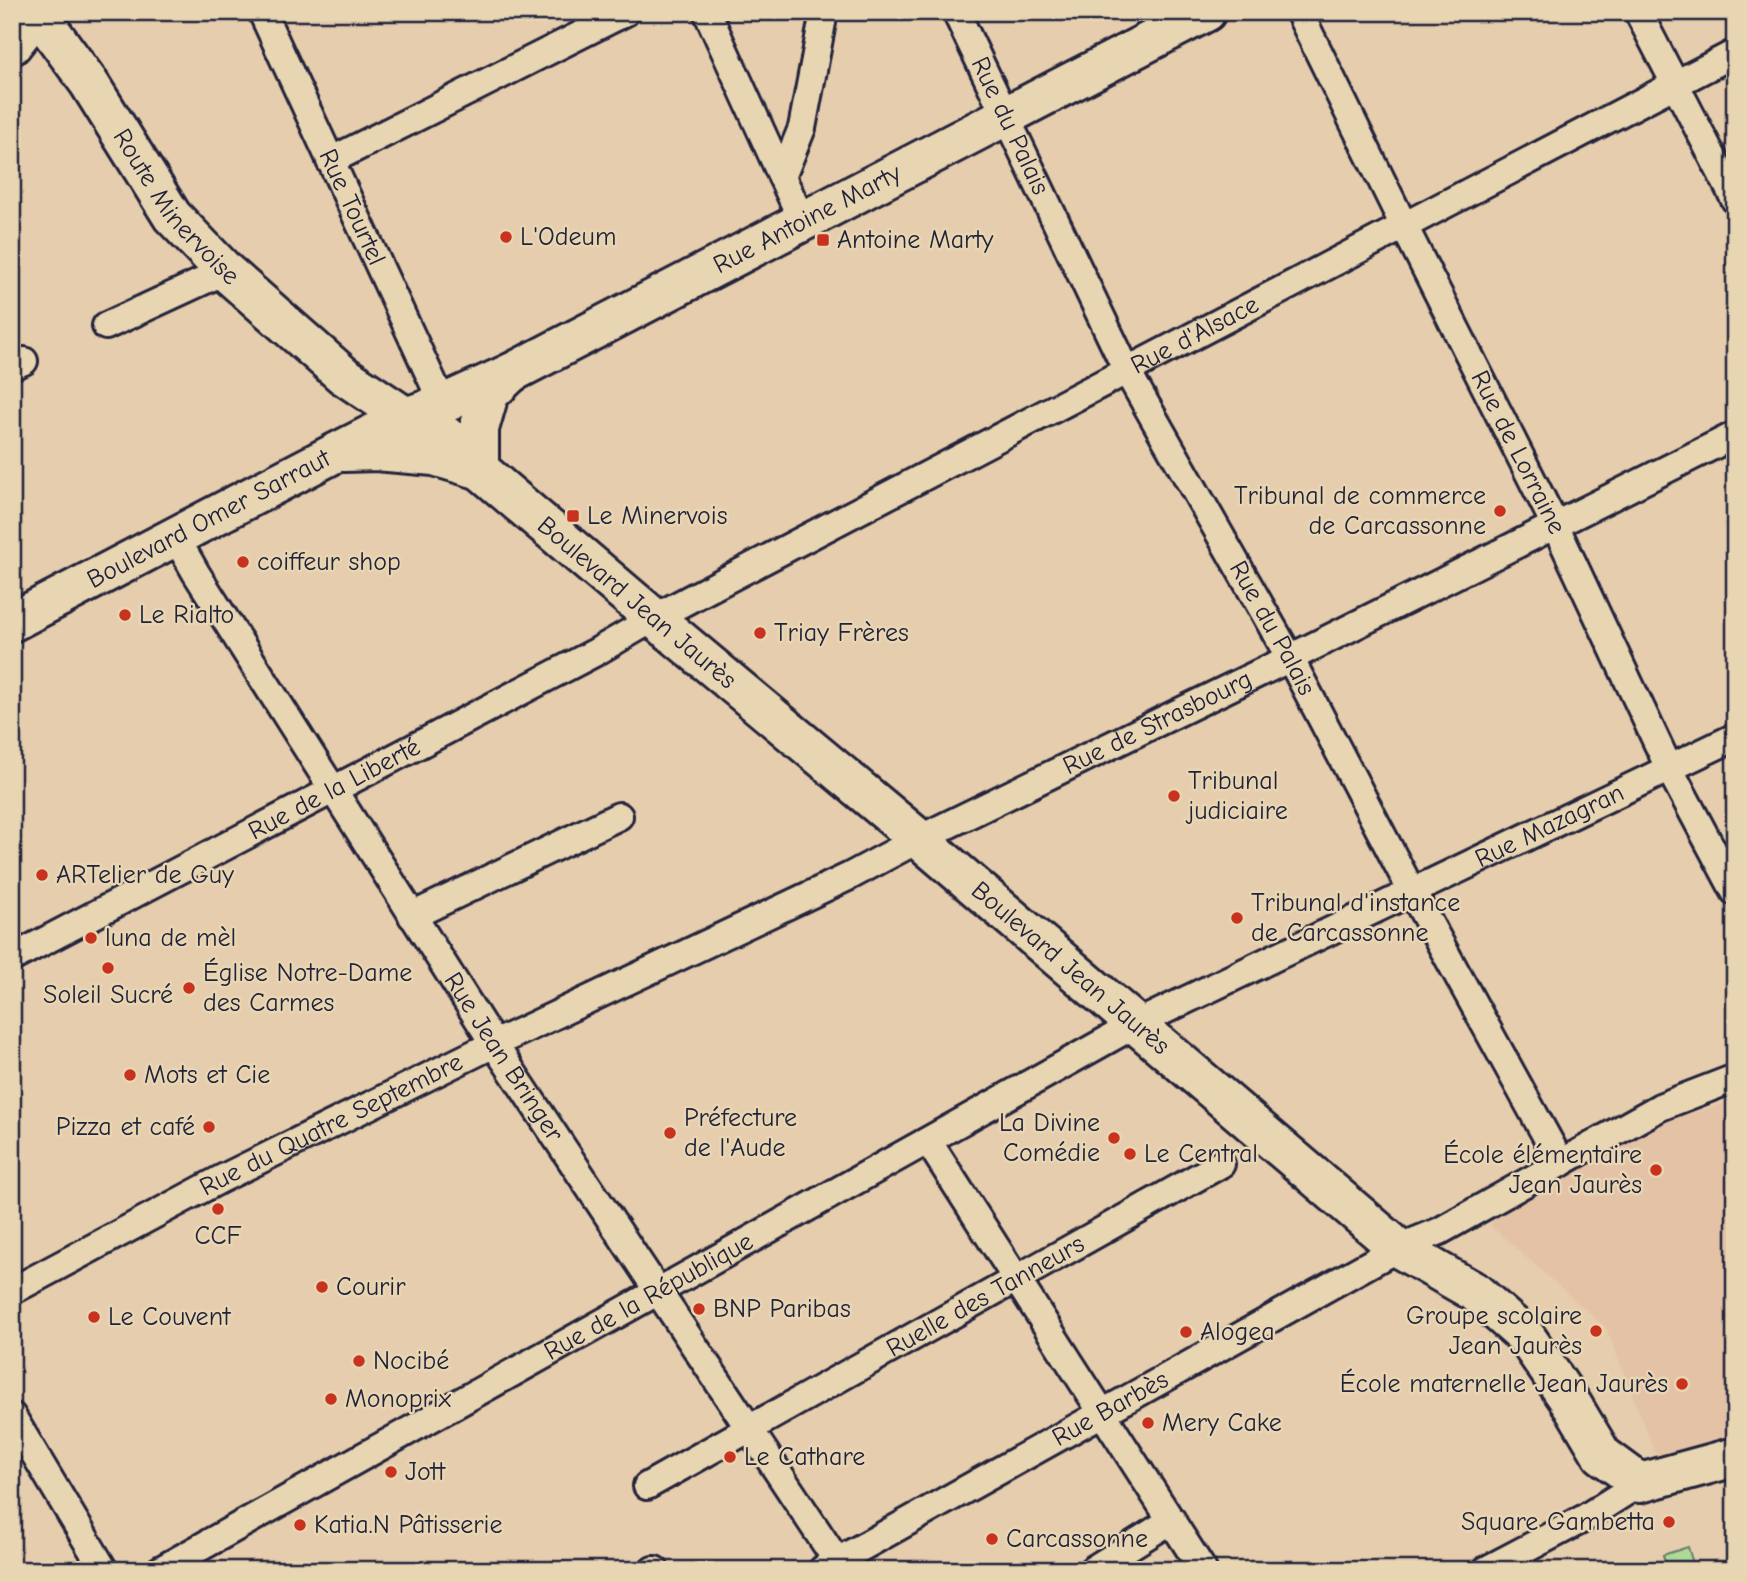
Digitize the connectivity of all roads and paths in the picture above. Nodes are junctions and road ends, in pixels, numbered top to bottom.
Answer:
1 (37, 12) edge
2 (262, 12) edge
3 (626, 12) edge
4 (707, 12) edge
5 (824, 12) edge
6 (956, 12) edge
7 (1206, 12) edge
8 (1298, 12) edge
9 (1638, 12) edge
10 (12, 45) edge
11 (1735, 53) edge
12 (1675, 85) junction
13 (1006, 116) junction
14 (330, 161) junction
15 (782, 177) junction
16 (1735, 200) edge
17 (803, 222) junction
18 (1404, 226) junction
19 (225, 271) junction
20 (106, 326) dead end
21 (1127, 371) junction
22 (511, 373) junction
23 (343, 374) junction
24 (443, 404) junction
25 (407, 417) junction
26 (1735, 435) edge
27 (335, 453) junction
28 (479, 469) junction
29 (1555, 525) junction
30 (176, 536) junction
31 (654, 618) junction
32 (12, 622) edge
33 (1290, 658) junction
34 (1735, 737) edge
35 (1669, 768) junction
36 (333, 790) junction
37 (619, 816) dead end
38 (919, 839) junction
39 (1412, 892) junction
40 (1735, 892) edge
41 (412, 916) junction
42 (12, 958) edge
43 (1136, 1024) junction
44 (494, 1044) junction
45 (1735, 1078) edge
46 (928, 1142) junction
47 (1561, 1163) junction
48 (1221, 1164) dead end
49 (1398, 1248) junction
50 (1016, 1279) junction
51 (12, 1290) edge
52 (659, 1291) junction
53 (1102, 1413) junction
54 (15, 1425) edge
55 (750, 1428) junction
56 (1735, 1457) edge
57 (1640, 1483) junction
58 (647, 1486) dead end
59 (1172, 1520) junction
60 (834, 1567) edge
61 (104, 1570) edge
62 (160, 1570) edge
63 (1092, 1570) edge
64 (1203, 1570) edge
65 (1486, 1570) edge

1 - 10 main road
1 - 19 main road, Route Minervoise
2 - 14 street, Rue Tourtel
3 - 14 street
4 - 15 street
5 - 15 street
6 - 13 street, Rue du Palais
7 - 13 main road, Rue Antoine Marty
8 - 18 street, Rue de Lorraine
9 - 12 street
11 - 12 street, Rue d'Alsace
12 - 16 street
12 - 18 street, Rue d'Alsace
13 - 17 main road, Rue Antoine Marty
13 - 21 street, Rue du Palais
14 - 24 street, Rue Tourtel
15 - 17 street
17 - 22 main road, Rue Antoine Marty
18 - 21 street, Rue d'Alsace
18 - 29 street, Rue de Lorraine
19 - 20 street
19 - 23 main road, Route Minervoise
21 - 31 street, Rue d'Alsace
21 - 33 street, Rue du Palais
22 - 24 main road, Rue Antoine Marty
22 - 28 main road
23 - 25 main road, Route Minervoise
23 - 27 main road
24 - 25 main road, Rue Antoine Marty
25 - 27 main road, Boulevard Omer Sarraut
25 - 28 main road, Boulevard Jean Jaurès
26 - 29 street, Rue de Strasbourg
27 - 28 main road, Boulevard Jean Jaurès
27 - 30 main road, Boulevard Omer Sarraut
28 - 31 main road, Boulevard Jean Jaurès
29 - 33 street, Rue de Strasbourg
29 - 35 street, Rue de Lorraine
30 - 32 main road, Boulevard Omer Sarraut
30 - 36 street, Rue Jean Bringer
31 - 36 street, Rue de la Liberté
31 - 38 main road, Boulevard Jean Jaurès
33 - 38 street, Rue de Strasbourg
33 - 39 street, Rue du Palais
34 - 35 street, Rue Mazagran
35 - 39 street, Rue Mazagran
35 - 40 street, Rue de Lorraine
36 - 41 street, Rue Jean Bringer
36 - 42 street, Rue de la Liberté
37 - 41 street
38 - 43 main road, Boulevard Jean Jaurès
38 - 44 street, Rue du Quatre Septembre
39 - 43 street, Rue Mazagran
39 - 47 street, Rue du Palais
41 - 44 street, Rue Jean Bringer
43 - 46 street, Rue de la République
43 - 49 main road, Boulevard Jean Jaurès
44 - 51 street, Rue du Quatre Septembre
44 - 52 street, Rue Jean Bringer
45 - 47 street, Rue Barbès
46 - 50 street
46 - 52 street, Rue de la République
47 - 49 street, Rue Barbès
48 - 50 street, Ruelle des Tanneurs
49 - 53 street, Rue Barbès
49 - 57 main road, Boulevard Jean Jaurès
50 - 53 street
50 - 55 street, Ruelle des Tanneurs
52 - 55 street, Rue Jean Bringer
52 - 62 street, Rue de la République
53 - 59 street
53 - 60 street, Rue Barbès
54 - 61 street
55 - 58 street, Ruelle des Tanneurs
55 - 60 street, Rue Jean Bringer
56 - 57 main road
57 - 65 street
59 - 63 street
59 - 64 street

